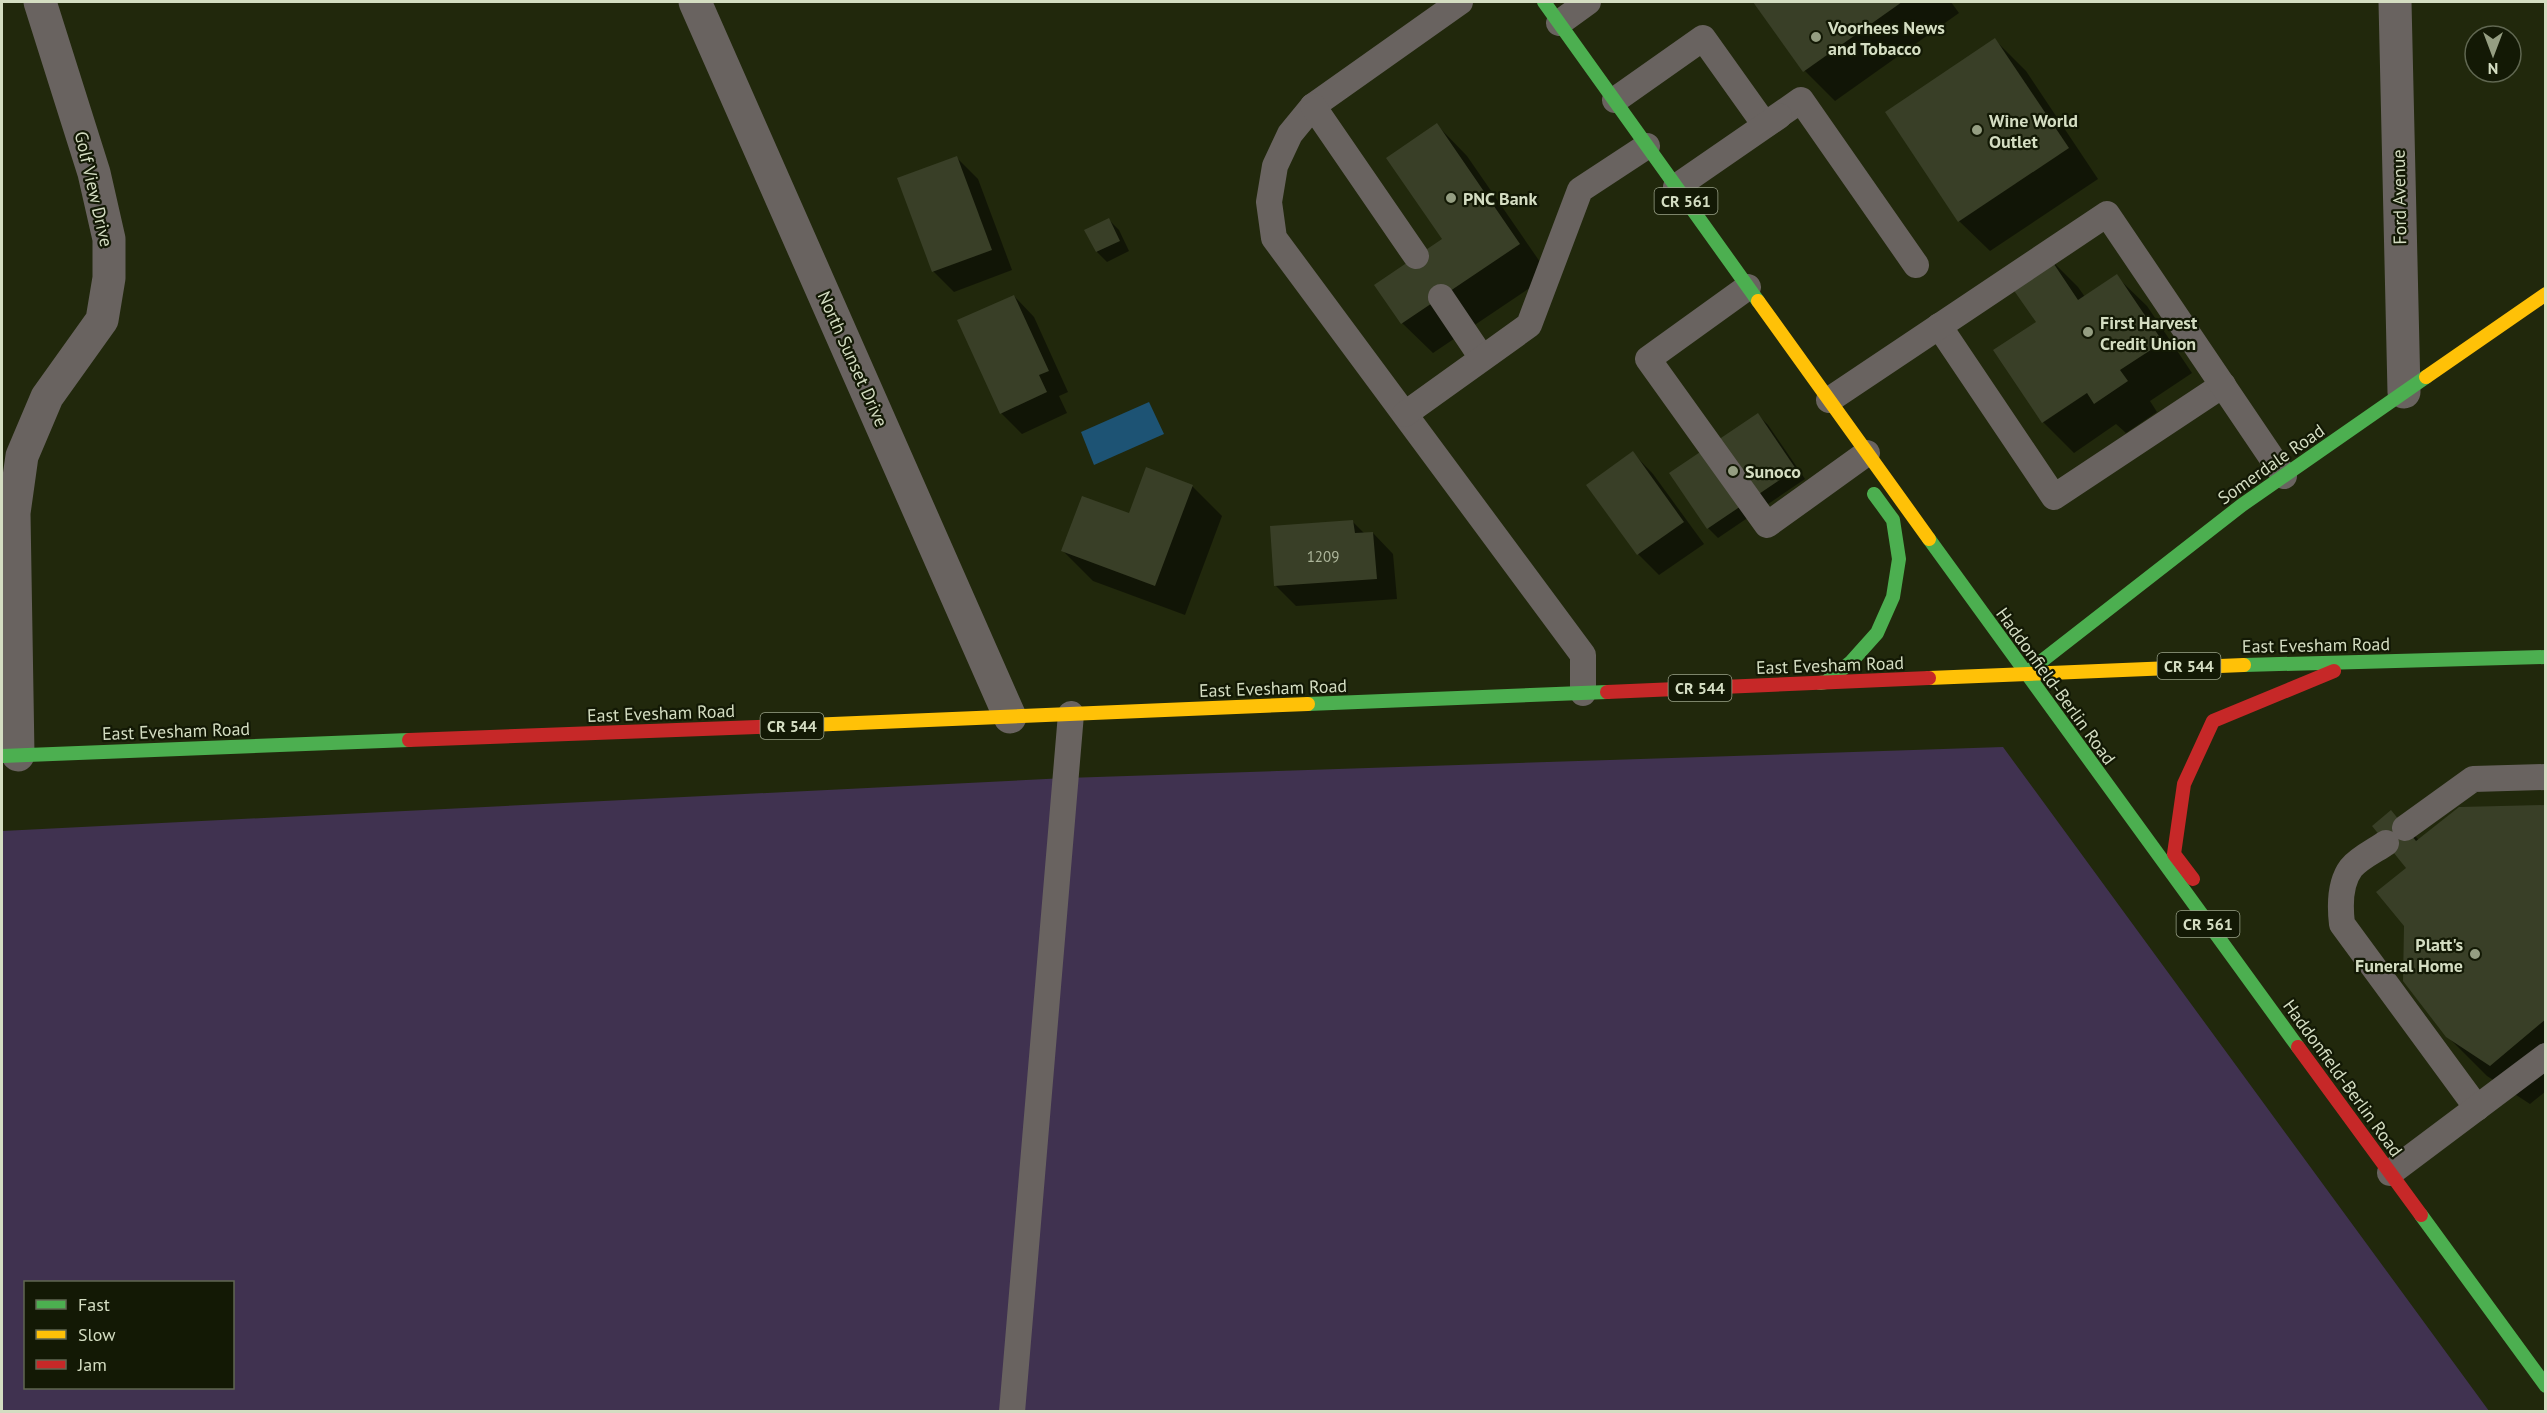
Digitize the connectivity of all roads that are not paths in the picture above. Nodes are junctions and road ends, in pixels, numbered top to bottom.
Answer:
1 (40, 2) edge
2 (695, 2) edge
3 (1460, 2) edge
4 (1544, 2) edge
5 (1588, 2) edge
6 (2395, 2) edge
7 (1559, 23) junction
8 (1615, 100) junction
9 (1801, 100) junction
10 (1313, 106) junction
11 (1647, 146) junction
12 (1676, 187) junction
13 (1416, 256) dead end
14 (1916, 265) dead end
15 (1748, 288) junction
16 (2546, 294) edge
17 (1442, 297) dead end
18 (1939, 326) junction
19 (1482, 358) junction
20 (2223, 385) junction
21 (2404, 392) junction
22 (1829, 400) junction
23 (1405, 414) junction
24 (1873, 461) junction
25 (2284, 476) junction
26 (2546, 657) edge
27 (2353, 663) junction
28 (2025, 674) junction
29 (1818, 683) junction
30 (1583, 693) junction
31 (1071, 714) junction
32 (1010, 717) junction
33 (10, 755) edge
34 (2546, 777) edge
35 (2197, 909) junction
36 (2546, 1056) edge
37 (2477, 1108) junction
38 (2390, 1173) junction
39 (2546, 1386) edge
40 (1012, 1412) edge

1 - 33 street, Golf View Drive
2 - 32 street, North Sunset Drive
3 - 10 lane
4 - 7 main road, Haddonfield-Berlin Road / CR 561
5 - 7 lane
6 - 21 street, Ford Avenue
7 - 8 main road, Haddonfield-Berlin Road / CR 561
8 - 9 lane
8 - 11 main road, Haddonfield-Berlin Road / CR 561
9 - 12 lane
9 - 14 lane
10 - 13 lane
10 - 23 lane
11 - 12 main road, Haddonfield-Berlin Road / CR 561
11 - 19 lane
12 - 15 main road, Haddonfield-Berlin Road / CR 561
15 - 22 main road, Haddonfield-Berlin Road / CR 561
15 - 24 lane
16 - 21 main road, Somerdale Road
17 - 19 lane
18 - 20 lane
18 - 20 lane
18 - 22 lane
19 - 23 lane
20 - 25 lane
21 - 25 main road, Somerdale Road
22 - 24 main road, Haddonfield-Berlin Road / CR 561
23 - 30 lane
24 - 28 main road, Haddonfield-Berlin Road / CR 561
24 - 29 main road
25 - 28 main road, Somerdale Road
26 - 27 main road, East Evesham Road / CR 544
27 - 28 main road, East Evesham Road / CR 544
27 - 35 main road
28 - 29 main road, East Evesham Road / CR 544
28 - 35 main road, Haddonfield-Berlin Road / CR 561
29 - 30 main road, East Evesham Road / CR 544
30 - 31 main road, East Evesham Road / CR 544
31 - 32 main road, East Evesham Road / CR 544
31 - 40 lane
32 - 33 main road, East Evesham Road / CR 544
34 - 37 lane
35 - 38 main road, Haddonfield-Berlin Road / CR 561
36 - 37 lane
37 - 38 lane
38 - 39 main road, Haddonfield-Berlin Road / CR 561

